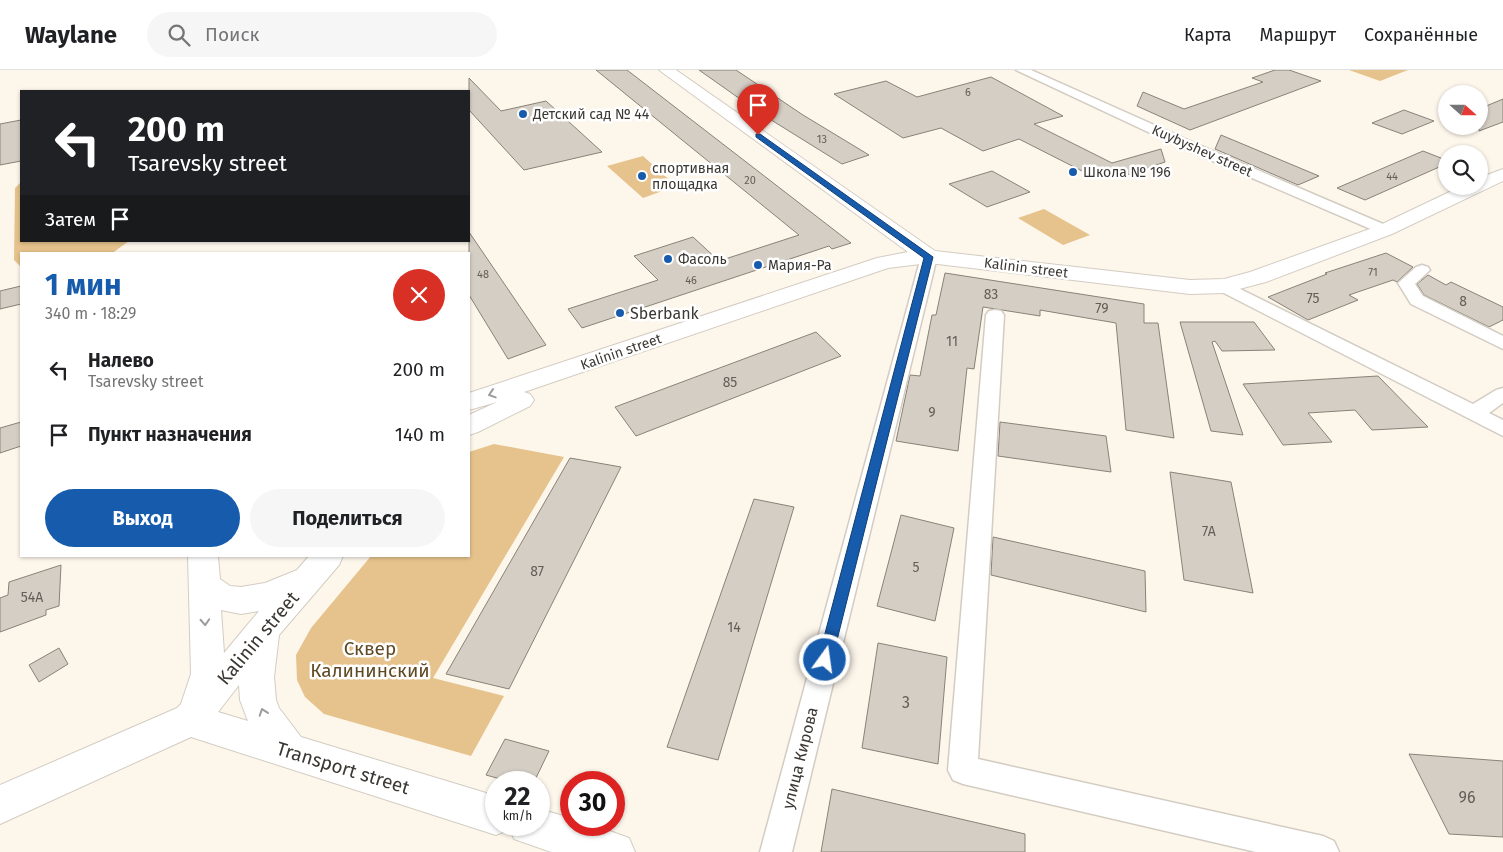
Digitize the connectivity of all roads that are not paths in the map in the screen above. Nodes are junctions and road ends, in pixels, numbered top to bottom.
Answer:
1 (666, 70) edge
2 (1022, 70) edge
3 (1503, 174) edge
4 (1488, 181) edge
5 (1459, 195) edge
6 (1385, 230) junction
7 (929, 257) junction
8 (1422, 270) dead end
9 (1224, 286) junction
10 (996, 314) dead end
11 (1503, 344) edge
12 (572, 368) junction
13 (1503, 394) edge
14 (470, 402) edge
15 (1474, 413) junction
16 (470, 426) edge
17 (1503, 429) edge
18 (324, 560) edge
19 (203, 564) edge
20 (263, 630) junction
21 (190, 720) junction
22 (290, 752) junction
23 (0, 805) edge
24 (485, 812) edge
25 (550, 832) edge
26 (615, 852) edge
27 (776, 852) edge
28 (1323, 852) edge

1 - 7 main road
2 - 6 street, Kuybyshev street
3 - 4 main road, Kalinin street
5 - 6 main road, Kalinin street
6 - 9 main road, Kalinin street
7 - 9 main road, Kalinin street
7 - 12 main road, Kalinin street
7 - 27 street, улица Кирова
8 - 11 street
9 - 15 street
10 - 28 street
12 -> 14 main road, Kalinin street
12 - 16 main road, Kalinin street
13 - 15 street
15 - 17 street
18 - 19 main road
18 - 20 main road, Kalinin street
19 -> 21 main road, Kalinin street
20 - 21 main road, Kalinin street
22 -> 20 main road
21 - 22 main road, Transport street
21 - 23 main road, Kalinin street
22 - 24 main road, Transport street
25 - 26 main road

